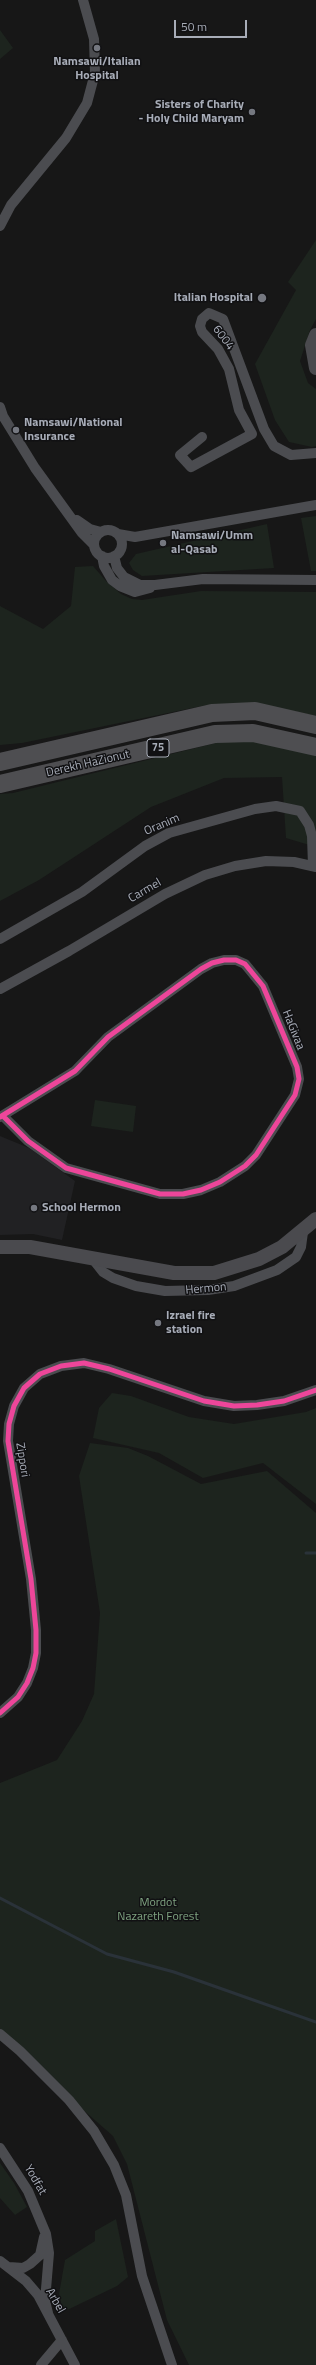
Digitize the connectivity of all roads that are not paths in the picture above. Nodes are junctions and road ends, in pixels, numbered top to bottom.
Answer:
1 (83, 0) edge
2 (0, 226) edge
3 (316, 335) edge
4 (316, 368) edge
5 (0, 406) edge
6 (264, 429) junction
7 (252, 434) junction
8 (202, 437) dead end
9 (316, 453) edge
10 (316, 505) edge
11 (72, 517) junction
12 (101, 532) junction
13 (118, 534) junction
14 (150, 534) junction
15 (94, 545) junction
16 (117, 553) junction
17 (102, 556) junction
18 (316, 580) edge
19 (155, 586) junction
20 (316, 725) edge
21 (316, 747) edge
22 (0, 762) edge
23 (0, 784) edge
24 (315, 867) edge
25 (0, 939) edge
26 (0, 989) edge
27 (1, 1116) edge
28 (316, 1219) edge
29 (303, 1232) junction
30 (0, 1247) edge
31 (92, 1258) junction
32 (316, 1390) edge
33 (0, 1713) edge
34 (0, 2034) edge
35 (0, 2148) edge
36 (44, 2227) junction
37 (4, 2264) edge
38 (48, 2313) junction
39 (62, 2340) junction
40 (41, 2365) edge
41 (75, 2365) edge
42 (172, 2365) edge

1 - 2 street
3 - 4 street
5 - 11 street
6 - 7 street
6 - 7 street, 6004
6 - 9 street, 6004
7 - 8 street
10 - 14 street
11 - 12 street
11 - 15 street
12 - 13 street
12 - 15 street
13 - 14 street
13 - 16 street
14 - 16 street
15 - 17 street
16 - 17 street
16 - 19 street
17 - 19 street
18 - 19 street
20 - 22 highway, Derekh HaZionut / 75
21 - 23 highway, Derekh HaZionut / 75
24 - 25 street, Oranim
24 - 26 street, Carmel
27 - 27 street, HaGivaa
28 - 29 street, Hermon
29 - 31 street, Hermon
29 - 31 street, Hermon
30 - 31 street, Hermon
32 - 33 street, Zippori
34 - 42 street
35 - 36 street, Yodfat
36 - 37 street
36 - 38 street, Yodfat
37 - 38 street, Arbel
38 - 39 street, Arbel
39 - 40 street
39 - 41 street, Arbel

